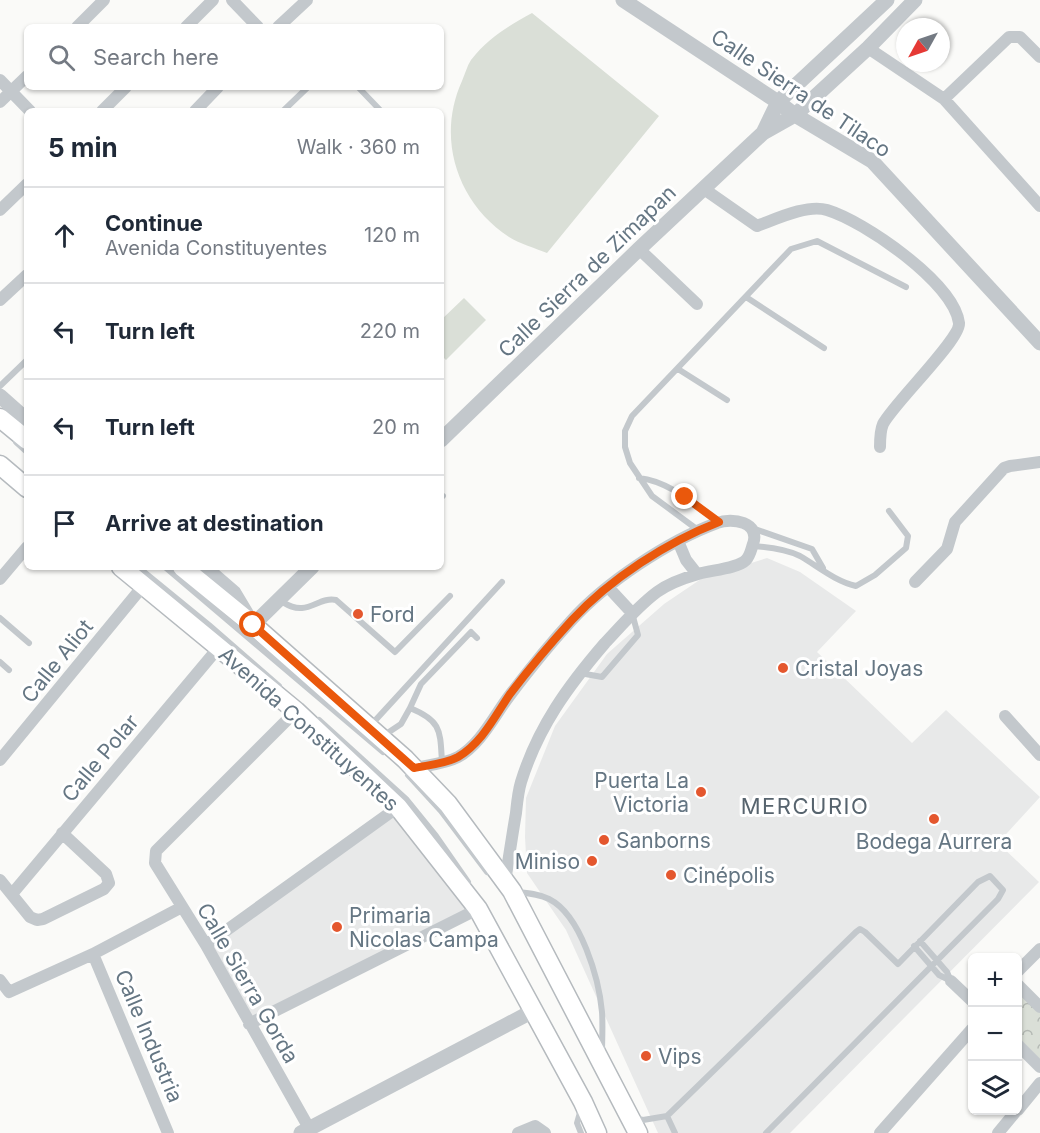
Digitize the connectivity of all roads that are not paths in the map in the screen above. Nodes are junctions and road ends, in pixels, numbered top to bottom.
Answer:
1 (104, 0) edge
2 (213, 0) edge
3 (232, 0) edge
4 (307, 0) edge
5 (623, 0) edge
6 (887, 0) edge
7 (915, 0) edge
8 (80, 24) edge
9 (189, 24) edge
10 (255, 24) edge
11 (281, 24) edge
12 (868, 48) junction
13 (1040, 57) edge
14 (24, 79) edge
15 (0, 80) edge
16 (123, 90) edge
17 (215, 90) edge
18 (305, 90) edge
19 (361, 90) edge
20 (11, 92) junction
21 (944, 99) junction
22 (0, 102) edge
23 (778, 102) junction
24 (27, 108) edge
25 (105, 108) edge
26 (198, 108) edge
27 (286, 108) edge
28 (378, 108) edge
29 (795, 116) junction
30 (763, 133) junction
31 (24, 187) edge
32 (704, 189) junction
33 (1040, 206) edge
34 (0, 210) edge
35 (639, 249) junction
36 (24, 278) edge
37 (906, 287) dead end
38 (746, 297) junction
39 (0, 300) edge
40 (697, 304) dead end
41 (1040, 343) edge
42 (824, 348) dead end
43 (24, 363) edge
44 (678, 369) junction
45 (0, 386) edge
46 (0, 396) edge
47 (727, 400) dead end
48 (24, 417) edge
49 (0, 418) edge
50 (444, 437) edge
51 (18, 438) edge
52 (880, 447) dead end
53 (1040, 462) edge
54 (0, 465) edge
55 (639, 478) junction
56 (24, 485) edge
57 (889, 511) dead end
58 (719, 522) junction
59 (750, 527) junction
60 (699, 531) junction
61 (678, 542) junction
62 (753, 546) junction
63 (24, 551) edge
64 (823, 569) junction
65 (124, 570) edge
66 (142, 570) edge
67 (169, 570) edge
68 (186, 570) edge
69 (208, 570) edge
70 (309, 570) edge
71 (697, 574) junction
72 (0, 579) edge
73 (502, 582) dead end
74 (915, 582) dead end
75 (143, 586) junction
76 (608, 587) junction
77 (450, 596) dead end
78 (278, 600) junction
79 (632, 614) junction
80 (0, 618) edge
81 (253, 625) junction
82 (477, 638) dead end
83 (29, 643) dead end
84 (219, 647) junction
85 (0, 662) edge
86 (9, 670) dead end
87 (580, 672) junction
88 (285, 691) dead end
89 (410, 708) junction
90 (303, 712) junction
91 (1005, 716) dead end
92 (375, 732) junction
93 (1040, 755) edge
94 (389, 757) dead end
95 (0, 760) edge
96 (442, 763) junction
97 (409, 770) junction
98 (398, 807) junction
99 (62, 833) junction
100 (0, 880) edge
101 (503, 883) junction
102 (12, 894) junction
103 (182, 907) junction
104 (482, 909) junction
105 (917, 943) junction
106 (206, 945) junction
107 (1040, 949) edge
108 (93, 954) junction
109 (938, 962) junction
110 (1022, 966) edge
111 (932, 968) junction
112 (0, 980) edge
113 (951, 981) junction
114 (1022, 990) edge
115 (968, 997) edge
116 (1040, 1007) edge
117 (537, 1009) junction
118 (249, 1024) junction
119 (968, 1034) edge
120 (1022, 1050) edge
121 (568, 1059) dead end
122 (603, 1063) junction
123 (1040, 1067) edge
124 (1040, 1083) edge
125 (583, 1102) junction
126 (1022, 1104) edge
127 (1013, 1115) edge
128 (667, 1116) junction
129 (634, 1125) edge
130 (305, 1131) edge
131 (168, 1133) edge
132 (518, 1133) edge
133 (545, 1133) edge
134 (581, 1133) edge
135 (597, 1133) edge
136 (602, 1133) edge
137 (675, 1133) edge
138 (766, 1133) edge
139 (880, 1133) edge
140 (998, 1133) edge

1 - 8 street
2 - 9 street
3 - 10 street
4 - 11 street
5 - 23 street, Calle Sierra de Tilaco
6 - 23 street, Calle Sierra de Zimapan
7 - 12 street, Calle Sierra de Zimapan
12 - 21 street
12 - 29 street, Calle Sierra de Zimapan
13 - 21 street
14 - 20 street
15 - 20 street
16 - 25 street
17 - 26 street
18 - 27 lane
19 - 28 lane
20 - 22 street
20 - 24 street
21 - 33 street
23 - 29 street, Calle Sierra de Tilaco
23 - 30 street, Calle Sierra de Zimapan
29 - 30 street, Calle Sierra de Zimapan
29 - 41 street, Calle Sierra de Tilaco
30 - 32 street, Calle Sierra de Zimapan
31 - 34 street
32 - 35 street, Calle Sierra de Zimapan
32 - 52 street
35 - 40 street
35 - 50 street, Calle Sierra de Zimapan
36 - 39 street
37 - 38 lane
38 - 42 lane
38 - 44 lane
43 - 45 lane
44 - 47 lane
44 - 55 lane
46 - 48 street
49 - 51 main road
53 - 74 street
54 - 56 main road
55 - 58 lane
55 - 60 lane
57 - 64 lane
58 - 59 street
58 - 60 street
59 - 62 street
59 - 64 lane
60 - 61 street
61 - 71 street
61 - 76 street
62 - 64 lane
62 - 71 street
63 - 72 street
65 - 75 main road, Avenida Constituyentes
66 - 88 lane
67 - 94 lane
68 - 81 main road, Avenida Constituyentes
69 - 81 street, Avenida Constituyentes
70 - 78 street
71 - 79 street
73 - 92 lane
75 - 84 main road, Avenida Constituyentes
75 - 95 street, Calle Aliot
76 - 79 street
76 - 96 street
77 - 78 lane
78 - 81 street
79 - 87 street
79 - 87 lane
80 - 83 lane
81 - 92 main road, Avenida Constituyentes
82 - 89 lane
84 - 90 main road, Avenida Constituyentes
84 - 99 street, Calle Polar
85 - 86 lane
87 - 101 street
89 - 92 lane
89 - 96 lane
90 - 98 main road, Avenida Constituyentes
90 - 103 street, Calle Sierra Gorda
90 - 104 lane
91 - 93 street
92 - 97 main road, Avenida Constituyentes
96 - 97 street
97 - 101 main road, Avenida Constituyentes
98 - 104 main road, Avenida Constituyentes
98 - 106 street
99 - 102 street, Calle Polar
99 - 102 street
100 - 102 street
101 - 122 main road, Avenida Constituyentes
101 - 122 lane
103 - 106 street, Calle Sierra Gorda
103 - 108 street
104 - 117 main road, Avenida Constituyentes
104 - 118 street
105 - 109 lane
105 - 109 lane
105 - 111 lane
105 - 128 lane
106 - 118 street, Calle Sierra Gorda
107 - 110 street
108 - 112 street
108 - 131 street, Calle Industria
109 - 111 lane
109 - 113 lane
111 - 113 lane
111 - 138 lane
113 - 115 street
114 - 116 street
117 - 125 main road, Avenida Constituyentes
117 - 130 street
118 - 130 street, Calle Sierra Gorda
119 - 139 street
120 - 123 street
121 - 136 lane
122 - 129 main road, Avenida Constituyentes
124 - 126 street
125 - 134 lane
125 - 135 main road, Avenida Constituyentes
127 - 140 street
128 - 129 lane
128 - 137 lane
132 - 133 street

